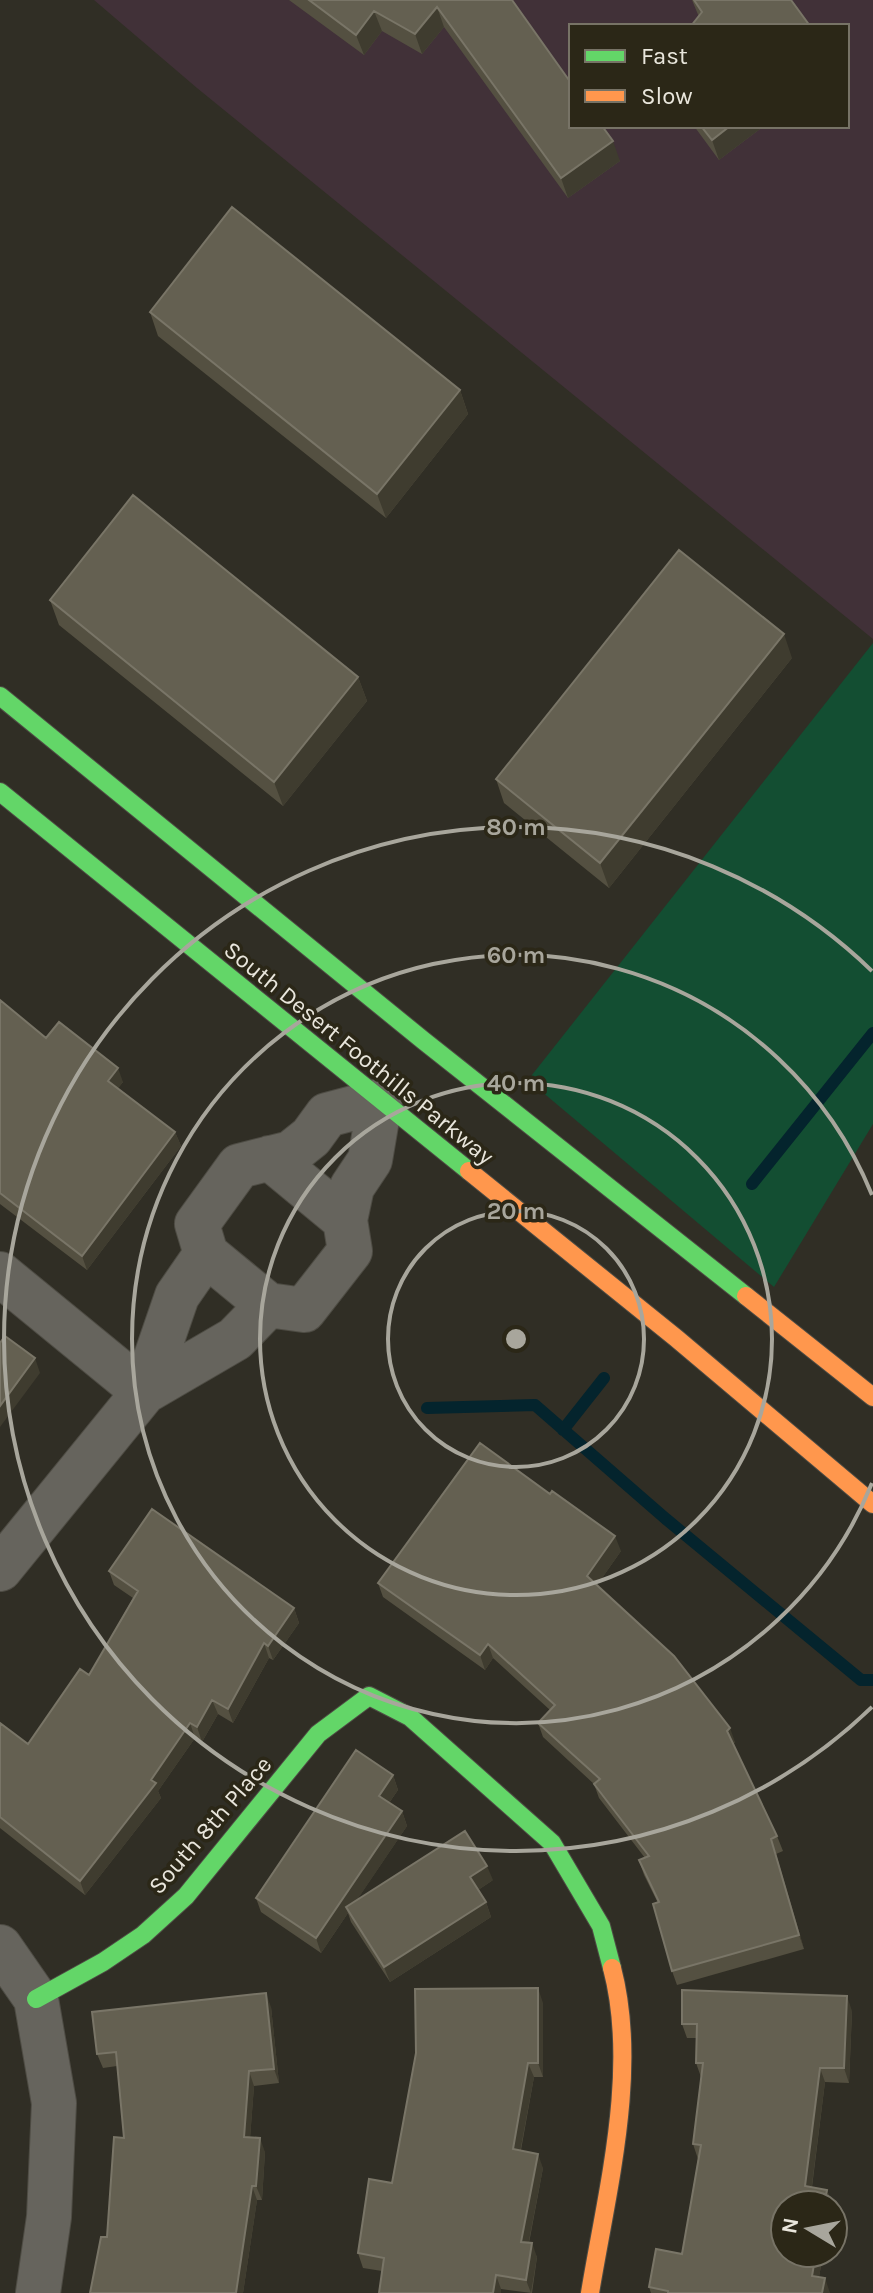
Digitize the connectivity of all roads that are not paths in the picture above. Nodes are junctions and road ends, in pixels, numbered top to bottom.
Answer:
1 (0, 696) edge
2 (0, 792) edge
3 (380, 1101) junction
4 (270, 1158) junction
5 (345, 1220) junction
6 (206, 1254) junction
7 (0, 1274) edge
8 (268, 1305) junction
9 (144, 1392) junction
10 (873, 1397) edge
11 (873, 1504) edge
12 (0, 1569) edge
13 (0, 1947) edge
14 (36, 1999) junction
15 (38, 2293) edge
16 (590, 2293) edge

1 - 10 street, South Desert Foothills Parkway
2 - 3 street, South Desert Foothills Parkway
3 - 4 street
3 - 5 street
3 - 11 street, South Desert Foothills Parkway
4 - 5 street
4 - 6 street
5 - 8 street
6 - 8 street
6 - 9 street
7 - 9 street
8 - 9 street
9 - 12 street
13 - 14 street
14 - 15 street
14 - 16 street, South 8th Place

